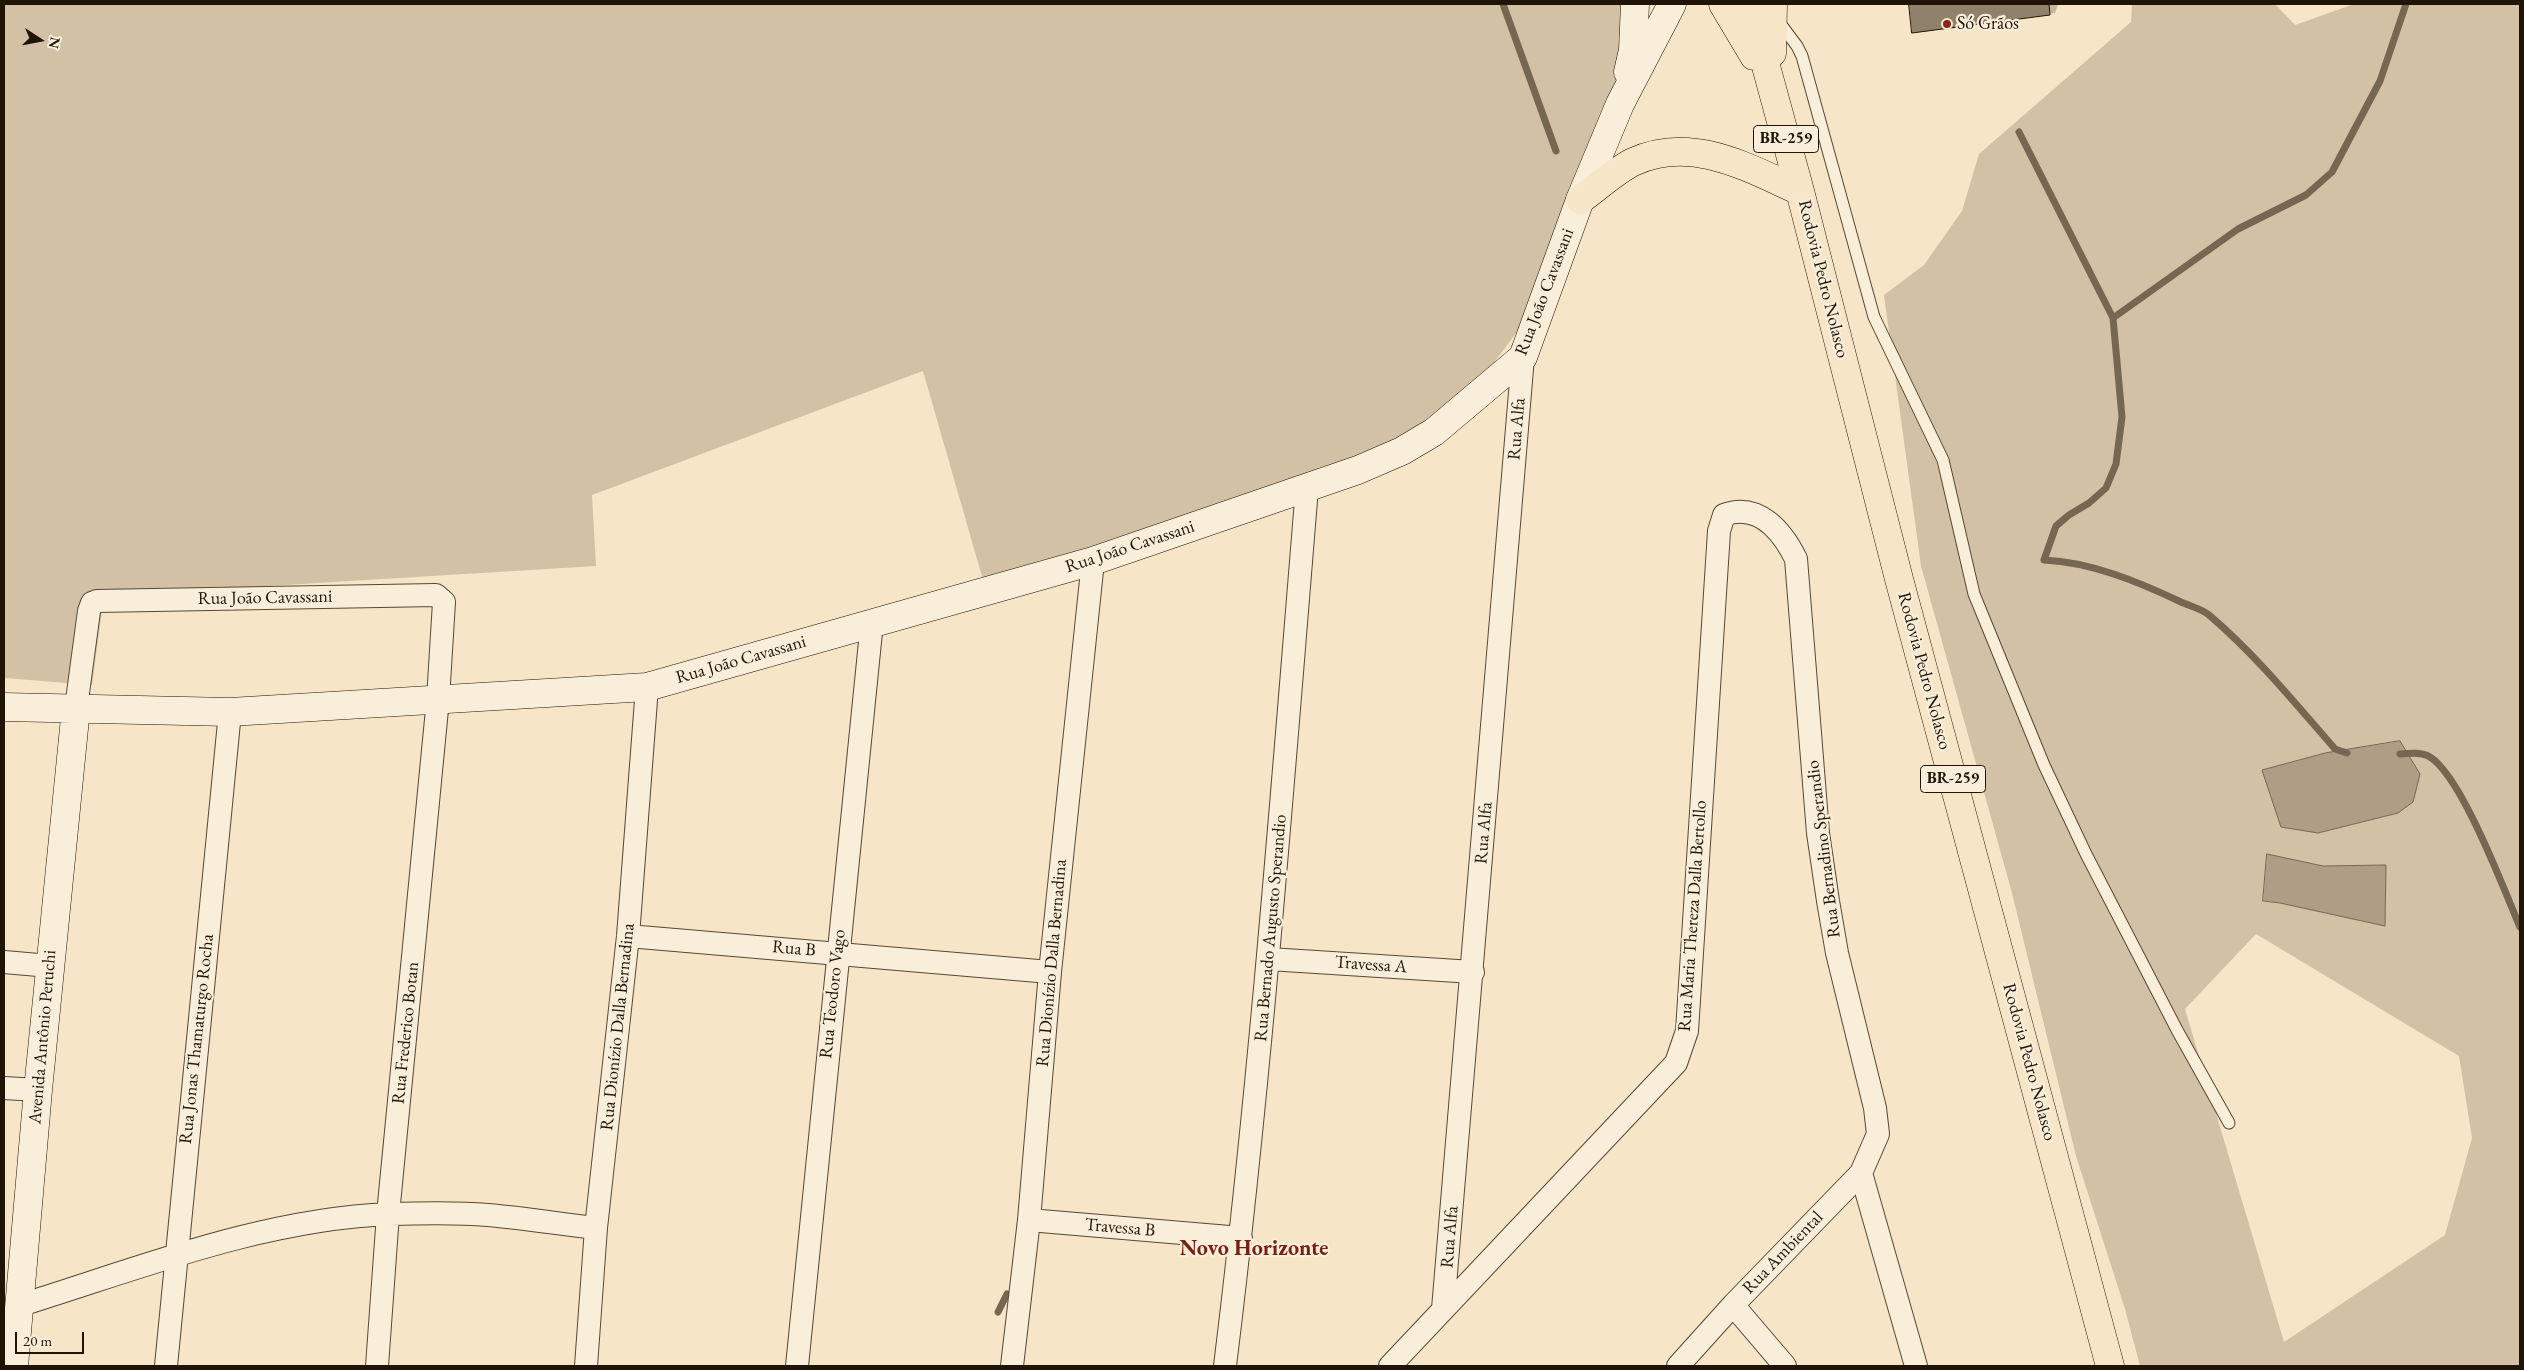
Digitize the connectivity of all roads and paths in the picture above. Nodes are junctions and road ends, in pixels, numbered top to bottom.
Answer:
1 (1635, 4) edge
2 (1672, 4) edge
3 (1723, 4) edge
4 (1770, 6) edge
5 (1772, 87) junction
6 (1620, 104) junction
7 (1800, 191) junction
8 (1580, 200) junction
9 (1523, 358) junction
10 (1307, 488) junction
11 (1796, 559) joint
12 (1093, 561) junction
13 (872, 622) junction
14 (647, 687) junction
15 (438, 699) junction
16 (4, 707) edge
17 (76, 708) junction
18 (230, 712) junction
19 (628, 936) junction
20 (837, 952) junction
21 (1269, 959) junction
22 (4, 962) edge
23 (50, 966) junction
24 (1050, 972) junction
25 (1473, 972) junction
26 (4, 1088) edge
27 (38, 1090) junction
28 (2229, 1123) dead end
29 (1878, 1134) joint
30 (1861, 1172) junction
31 (388, 1214) junction
32 (1029, 1220) junction
33 (596, 1228) junction
34 (1241, 1238) junction
35 (175, 1257) junction
36 (20, 1305) junction
37 (1733, 1305) junction
38 (1443, 1309) junction
39 (10, 1339) edge
40 (14, 1366) edge
41 (166, 1366) edge
42 (377, 1366) edge
43 (586, 1366) edge
44 (796, 1366) edge
45 (1012, 1366) edge
46 (1225, 1366) edge
47 (1390, 1366) edge
48 (1678, 1366) edge
49 (1785, 1366) edge
50 (1916, 1366) edge
51 (2110, 1366) edge

1 - 6 main road
2 - 6 main road
3 - 5 highway
4 - 5 highway
4 - 28 lane
5 - 7 highway, Rodovia Pedro Nolasco / BR-259
6 - 8 main road, Rua João Cavassani
7 - 8 highway
7 - 51 highway, Rodovia Pedro Nolasco / BR-259
8 - 9 main road, Rua João Cavassani
9 - 10 main road, Rua João Cavassani
9 - 25 street, Rua Alfa
10 - 12 main road, Rua João Cavassani
10 - 21 street, Rua Bernado Augusto Sperandio
11 - 29 street, Rua Bernadino Sperandio
11 - 38 street, Rua Maria Thereza Dalla Bertollo
12 - 13 main road, Rua João Cavassani
12 - 24 street, Rua Dionízio Dalla Bernadina
13 - 14 main road, Rua João Cavassani
13 - 20 street, Rua Teodoro Vago
14 - 15 main road, Rua João Cavassani
14 - 19 street, Rua Dionízio Dalla Bernadina
15 - 17 street, Rua João Cavassani
15 - 18 main road, Rua João Cavassani
15 - 31 street, Rua Frederico Botan
16 - 17 main road, Rua João Cavassani
17 - 18 main road, Rua João Cavassani
17 - 23 main road, Avenida Antônio Peruchi
18 - 35 street, Rua Jonas Thamaturgo Rocha
19 - 20 street, Rua B
19 - 33 street, Rua Dionízio Dalla Bernadina
20 - 24 street, Rua B
20 - 44 street, Rua Teodoro Vago
21 - 25 street, Travessa A
21 - 34 street, Rua Bernado Augusto Sperandio
22 - 23 street
23 - 27 main road, Avenida Antônio Peruchi
24 - 32 street, Rua Dionízio Dalla Bernadina
25 - 38 street, Rua Alfa
26 - 27 street
27 - 36 main road, Avenida Antônio Peruchi
29 - 30 street, Rua Ambiental
30 - 37 street, Rua Ambiental
30 - 50 street
31 - 33 street
31 - 35 street
31 - 42 street, Rua Frederico Botan
32 - 34 street, Travessa B
32 - 45 street, Rua Dionízio Dalla Bernadina
33 - 43 street, Rua Dionízio Dalla Bernadina
34 - 46 street, Rua Bernado Augusto Sperandio
35 - 36 street
35 - 41 street, Rua Jonas Thamaturgo Rocha
36 - 39 main road, Avenida Antônio Peruchi
37 - 48 street, Rua Ambiental
37 - 49 street
38 - 47 street, Rua Maria Thereza Dalla Bertollo
39 - 40 main road, Avenida Antônio Peruchi

